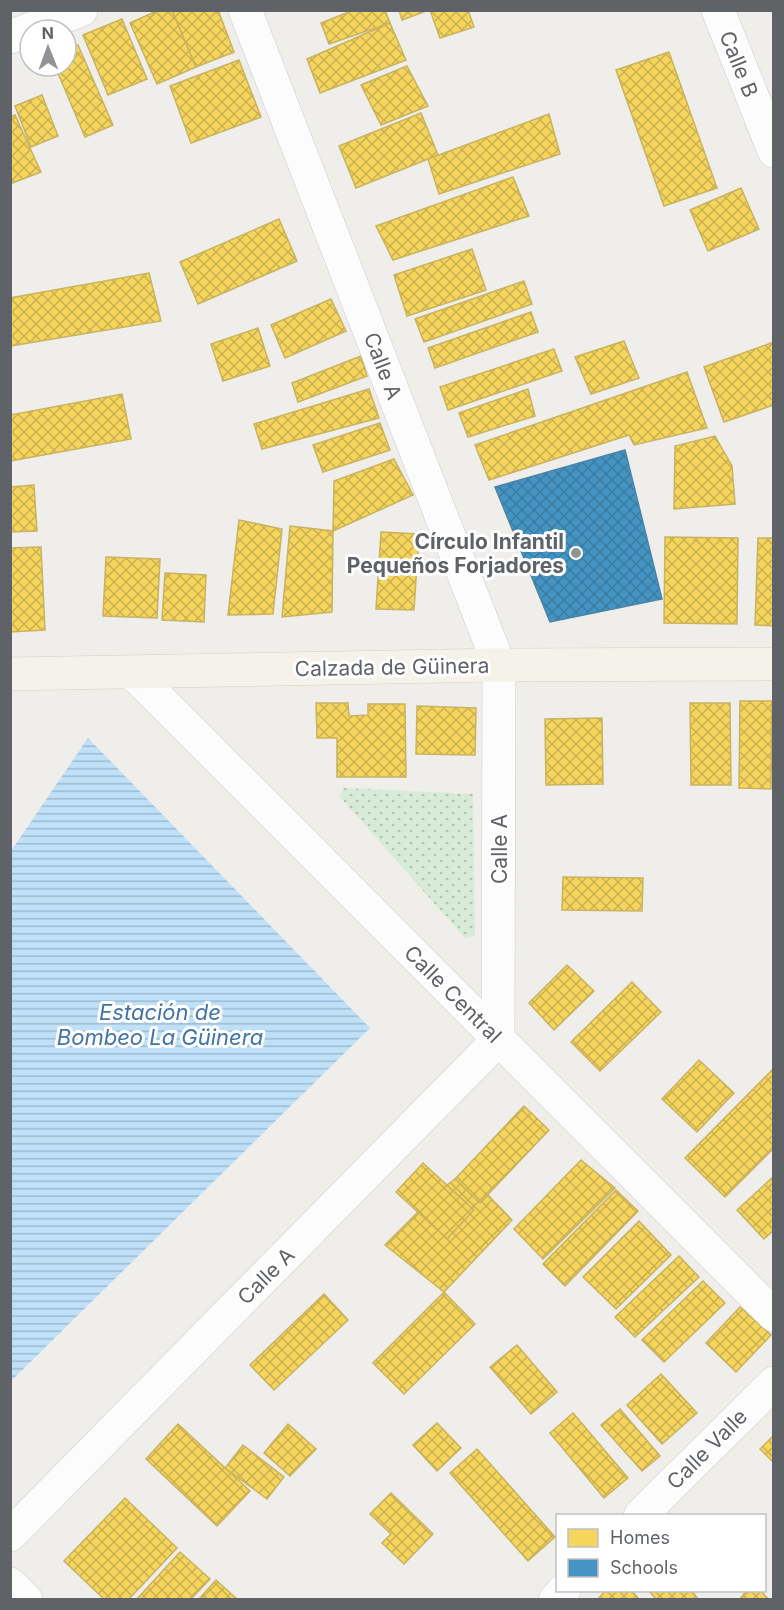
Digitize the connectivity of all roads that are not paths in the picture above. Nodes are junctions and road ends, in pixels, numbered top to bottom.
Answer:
1 (81, 10) edge
2 (244, 10) edge
3 (718, 10) edge
4 (10, 37) edge
5 (774, 151) edge
6 (774, 664) edge
7 (499, 665) junction
8 (133, 673) junction
9 (10, 674) edge
10 (498, 1040) junction
11 (774, 1315) edge
12 (774, 1383) edge
13 (641, 1514) edge
14 (10, 1535) edge
15 (10, 1584) edge
16 (26, 1599) edge

1 - 4 street
2 - 7 street, Calle A
3 - 5 street, Calle B
6 - 7 main road, Calzada de Güinera
7 - 8 main road, Calzada de Güinera
7 - 10 street, Calle A
8 - 9 main road, Calzada de Güinera
8 - 10 street, Calle Central
10 - 11 street, Calle Central
10 - 14 street, Calle A
12 - 13 street, Calle Valle
15 - 16 street

